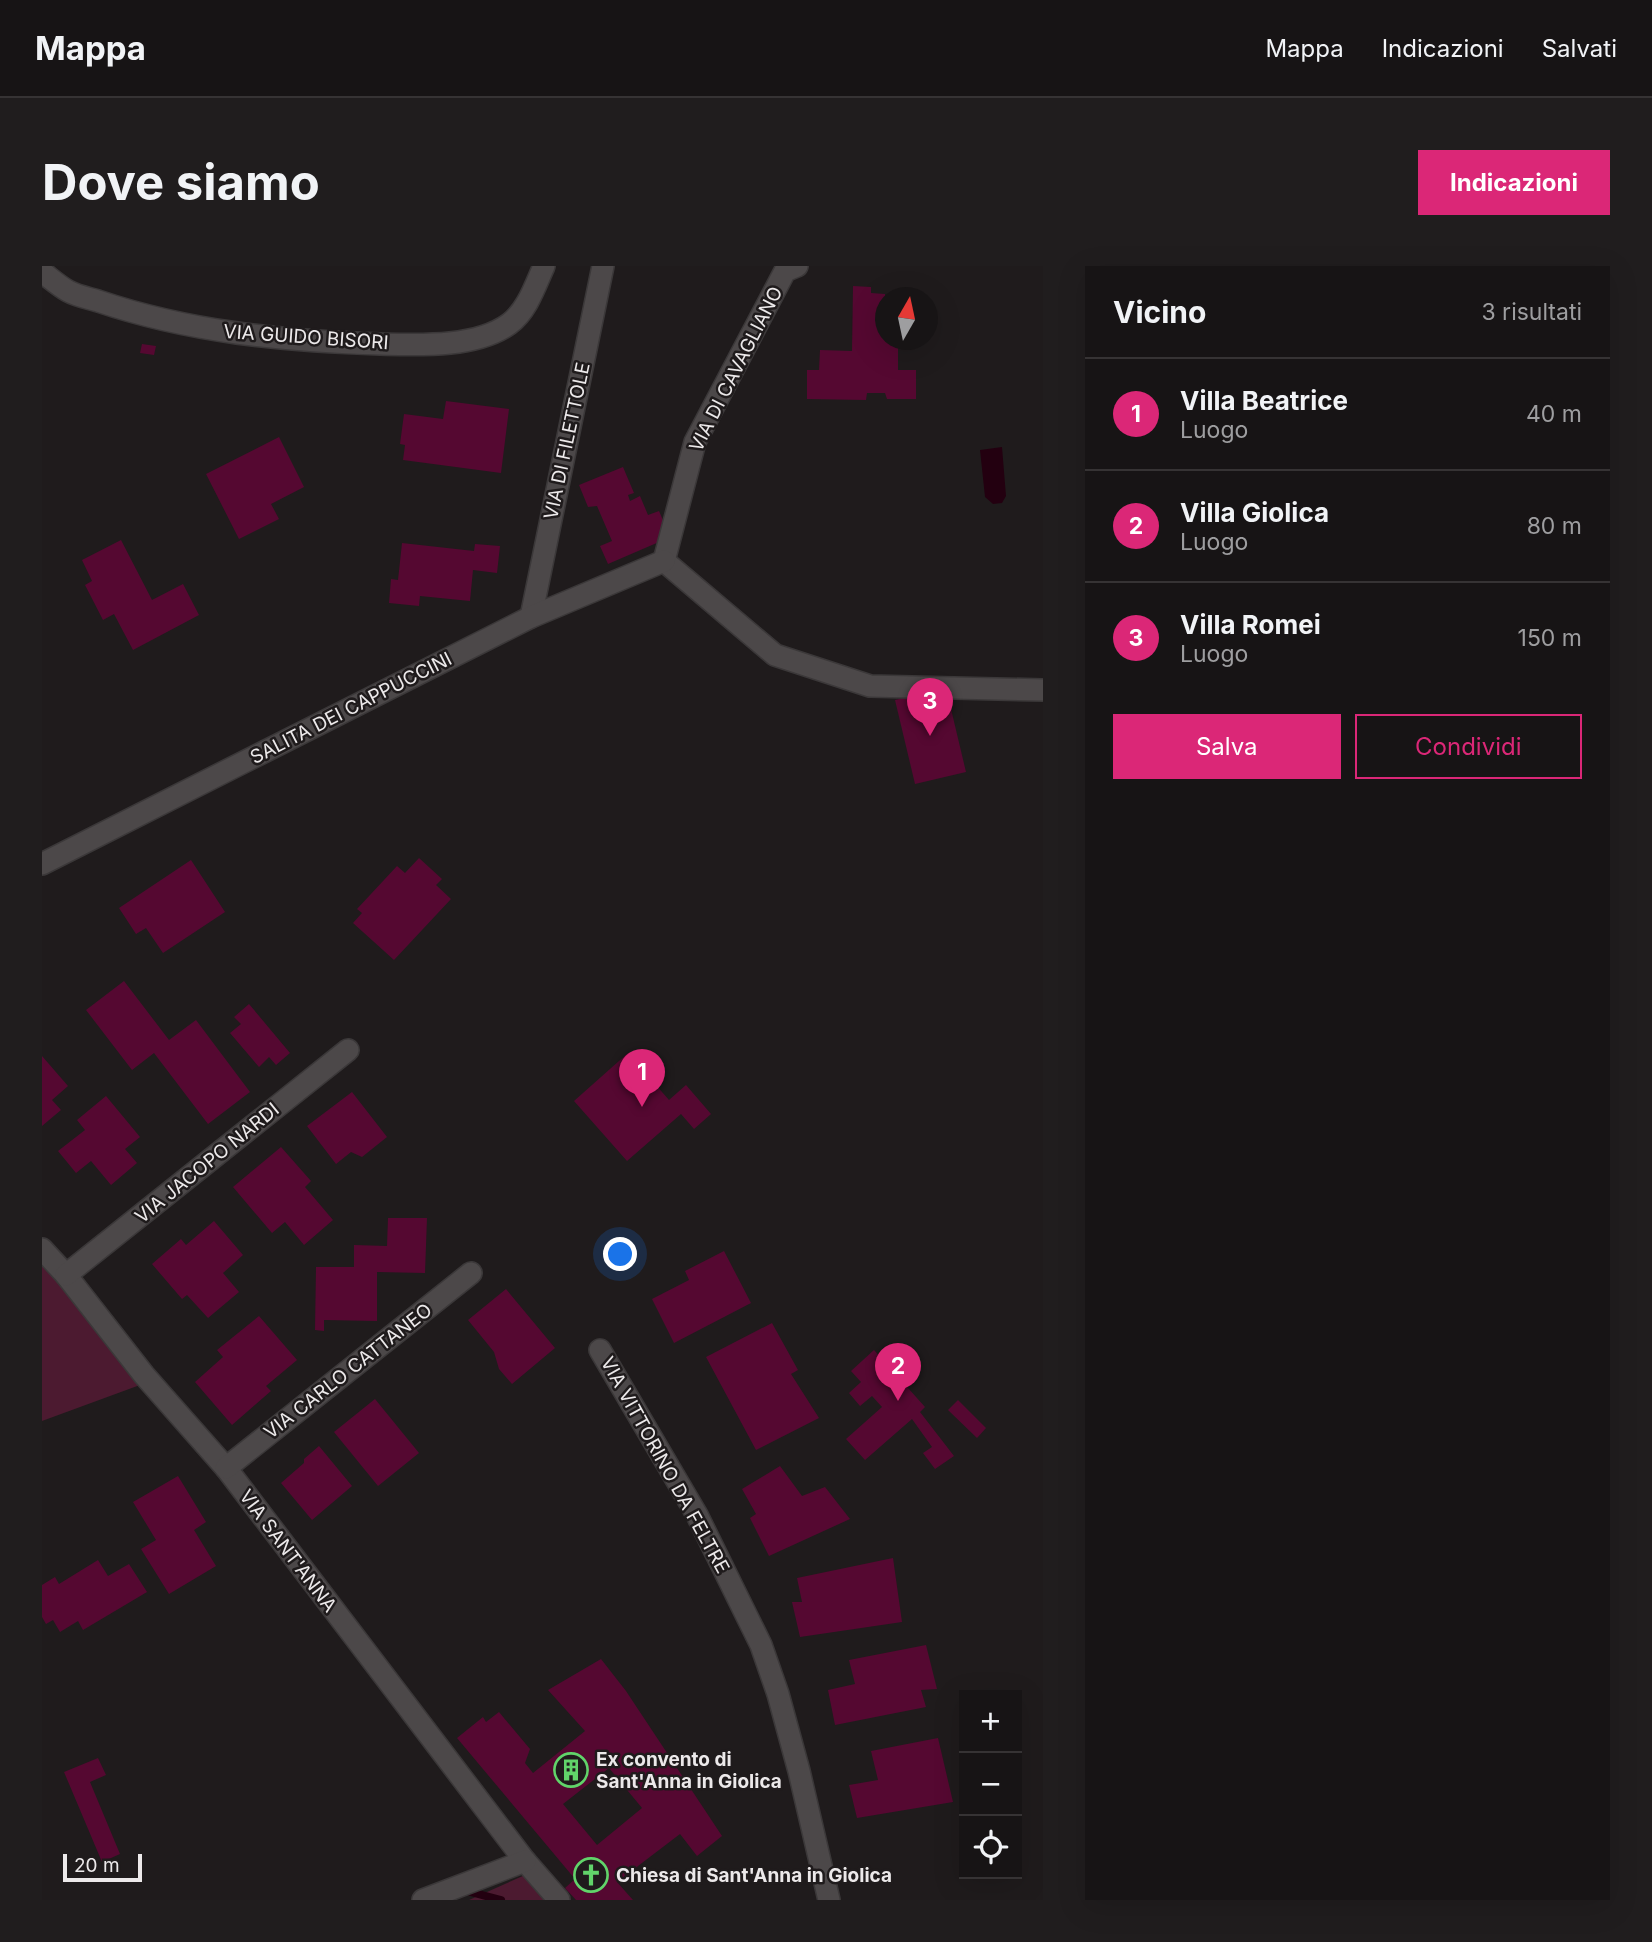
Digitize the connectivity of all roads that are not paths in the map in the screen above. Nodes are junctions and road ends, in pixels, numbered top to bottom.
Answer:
1 (544, 266) edge
2 (603, 266) edge
3 (797, 266) edge
4 (42, 272) edge
5 (664, 561) junction
6 (531, 617) junction
7 (1043, 690) edge
8 (42, 864) edge
9 (348, 1050) dead end
10 (42, 1249) edge
11 (471, 1273) dead end
12 (66, 1275) junction
13 (600, 1350) dead end
14 (226, 1468) junction
15 (525, 1861) junction
16 (423, 1900) edge
17 (559, 1900) edge
18 (829, 1900) edge

1 - 4 street, VIA GUIDO BISORI
2 - 6 street, VIA DI FILETTOLE
3 - 5 street, VIA DI CAVAGLIANO
5 - 6 street, SALITA DEI CAPPUCCINI
5 - 7 street
6 - 8 street, SALITA DEI CAPPUCCINI
9 - 12 street, VIA JACOPO NARDI
10 - 12 street, VIA SANT'ANNA
11 - 14 street, VIA CARLO CATTANEO
12 - 14 street, VIA SANT'ANNA
13 - 18 street, VIA VITTORINO DA FELTRE
14 - 15 street, VIA SANT'ANNA
15 - 16 street
15 - 17 street, VIA SANT'ANNA

